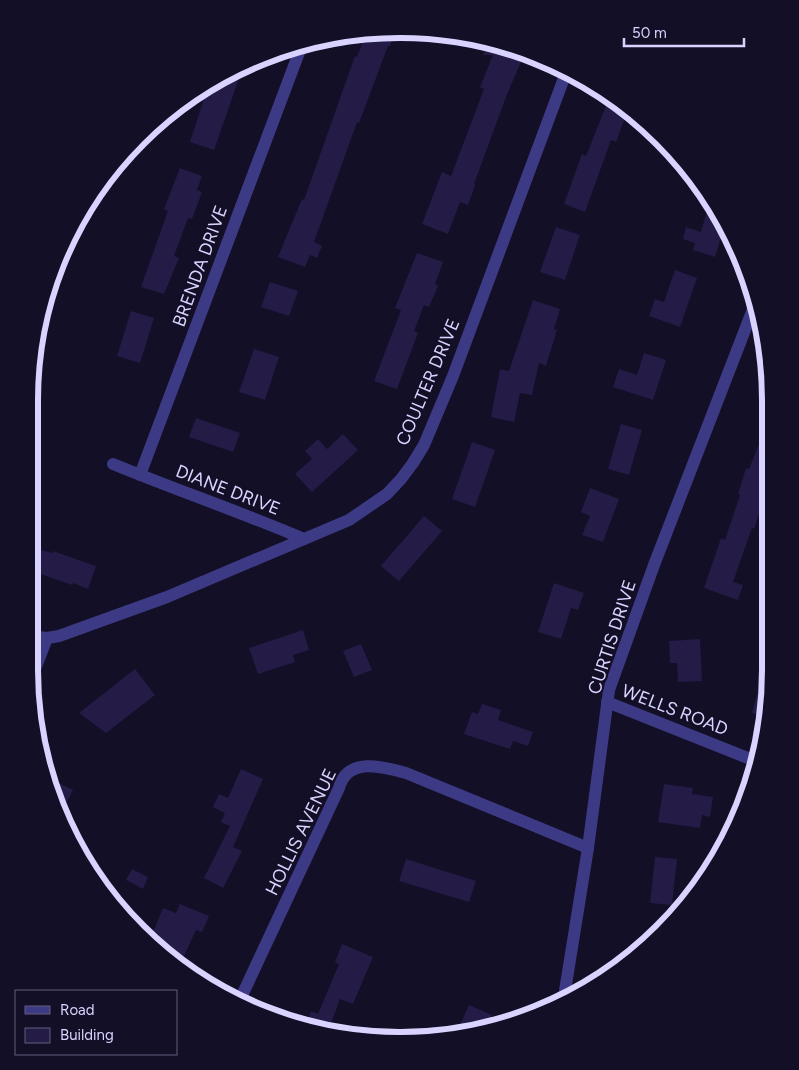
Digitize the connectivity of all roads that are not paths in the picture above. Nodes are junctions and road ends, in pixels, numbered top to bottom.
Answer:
1 (299, 52) edge
2 (564, 77) edge
3 (751, 314) edge
4 (113, 464) dead end
5 (140, 475) junction
6 (304, 539) junction
7 (38, 637) edge
8 (47, 638) junction
9 (38, 661) edge
10 (607, 702) junction
11 (750, 759) edge
12 (588, 848) junction
13 (565, 992) edge
14 (242, 996) edge

1 - 5 street, BRENDA DRIVE
2 - 6 street, COULTER DRIVE
3 - 10 street, CURTIS DRIVE
4 - 5 street
5 - 6 street, DIANE DRIVE
6 - 8 street, COULTER DRIVE
7 - 8 street
8 - 9 street
10 - 11 street, WELLS ROAD
10 - 12 street, CURTIS DRIVE
12 - 13 street, CURTIS DRIVE
12 - 14 street, HOLLIS AVENUE

